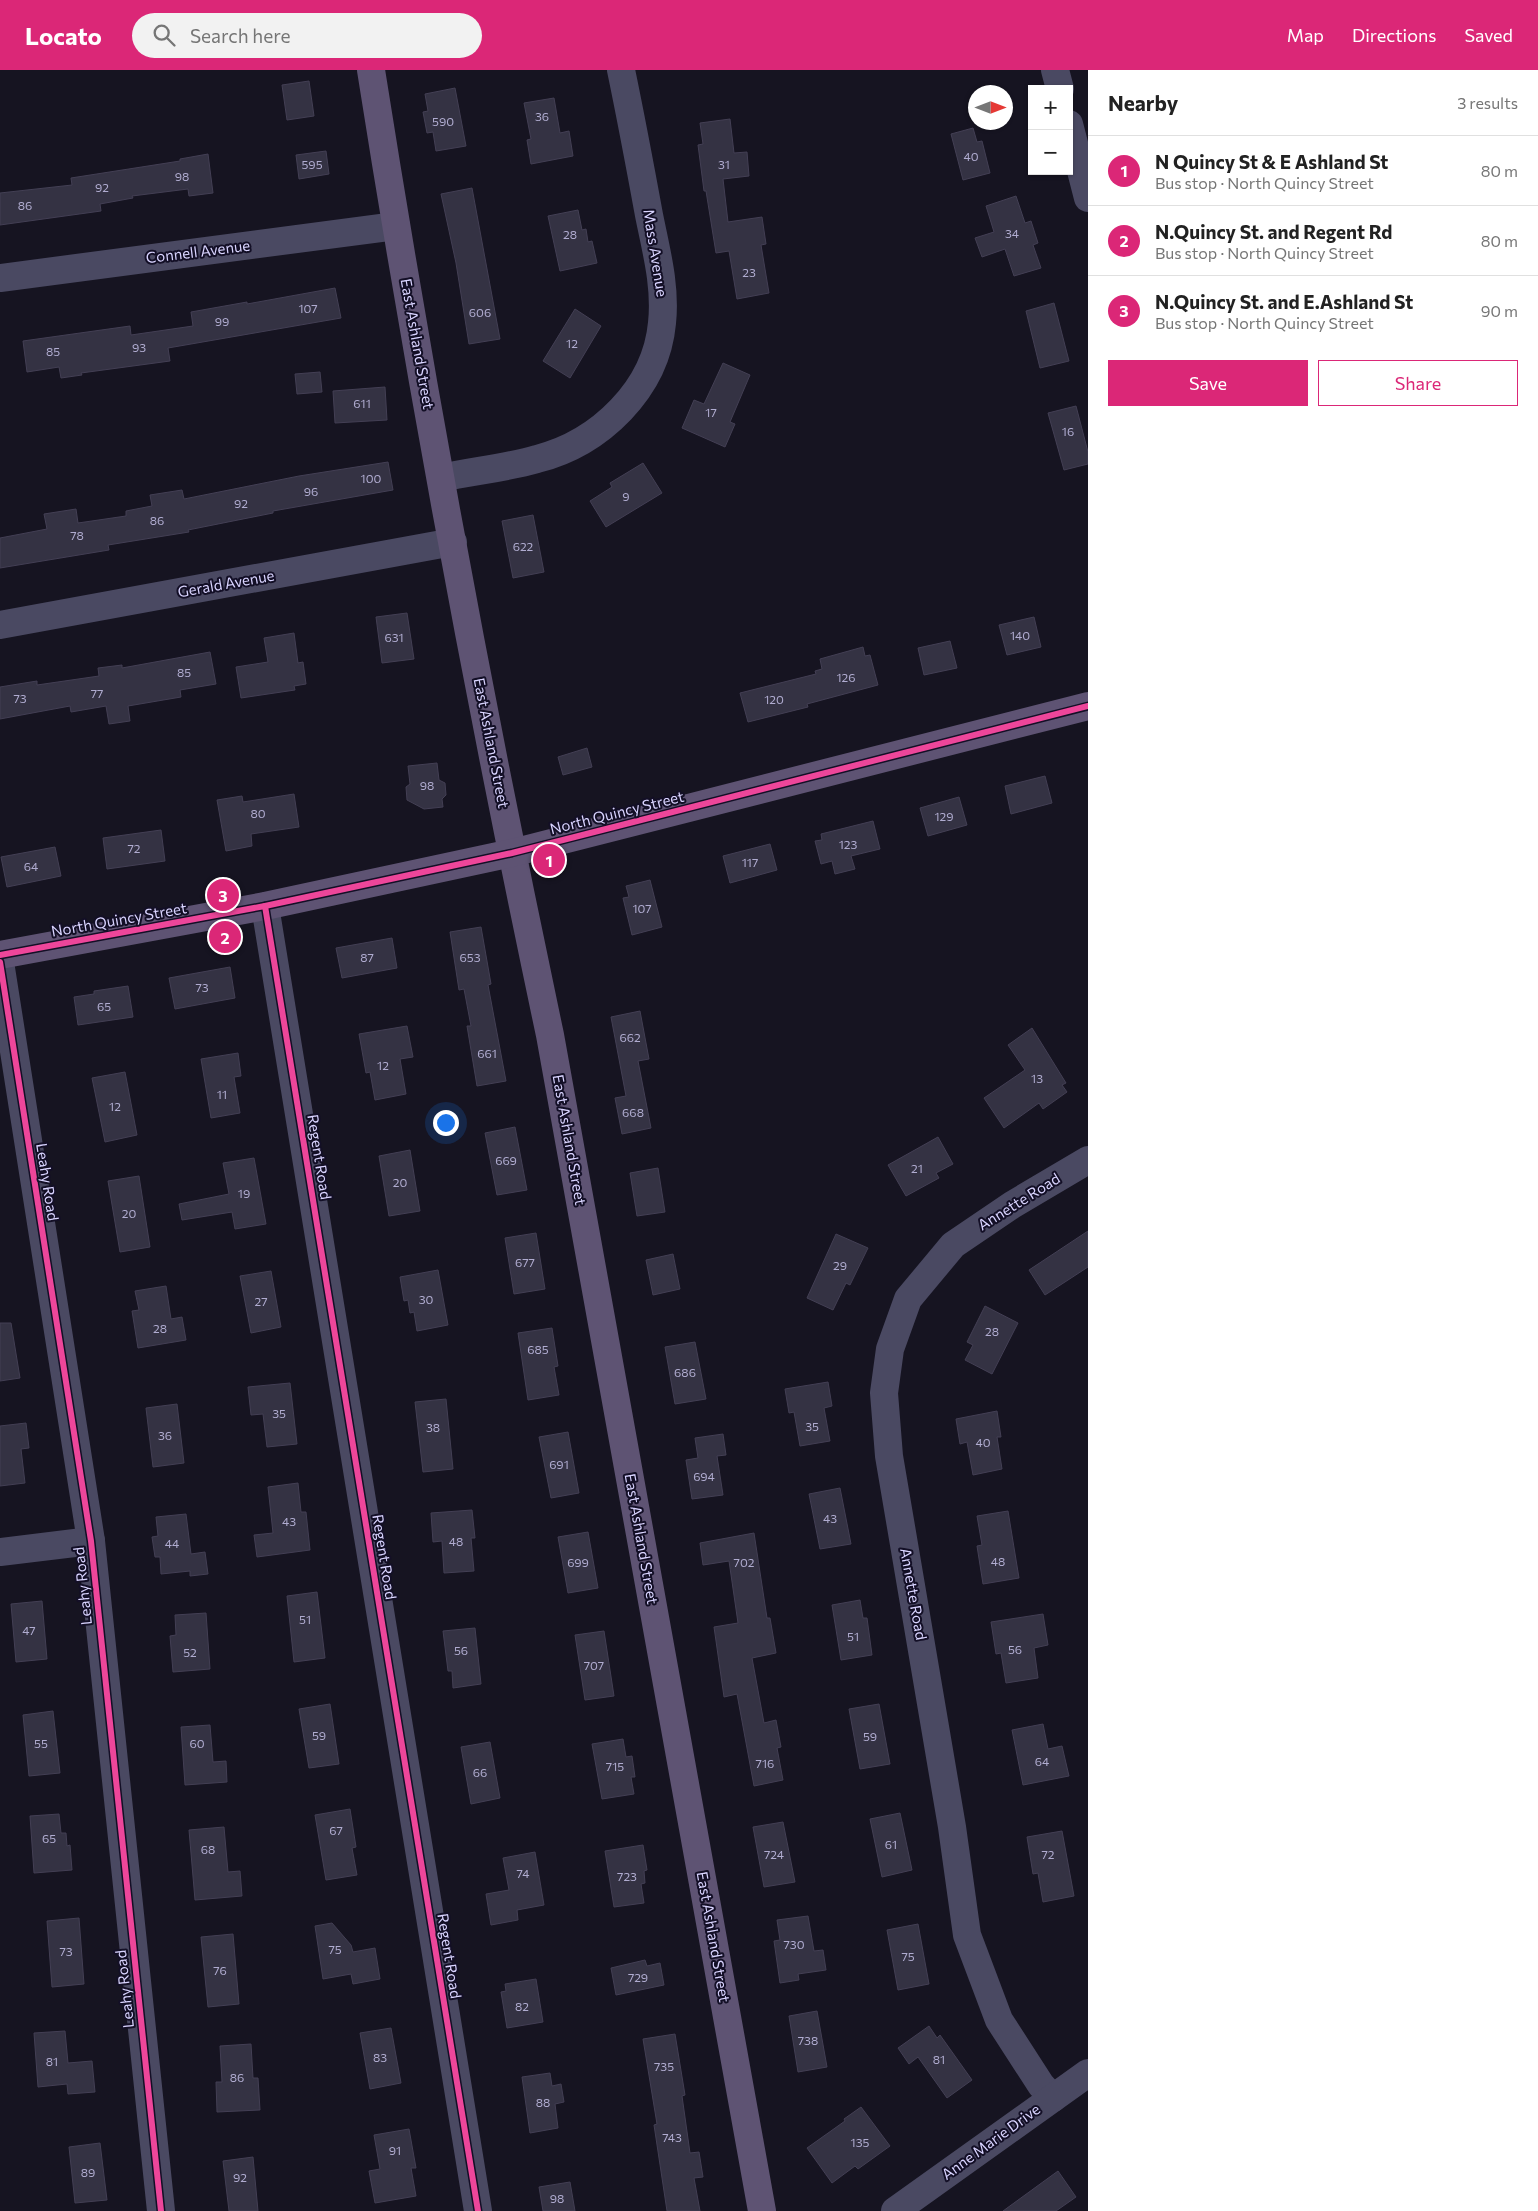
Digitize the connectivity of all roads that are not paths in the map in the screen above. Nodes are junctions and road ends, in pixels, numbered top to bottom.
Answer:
1 (371, 70) edge
2 (621, 70) edge
3 (1055, 70) edge
4 (1059, 85) edge
5 (1071, 130) edge
6 (1088, 198) edge
7 (396, 226) junction
8 (0, 278) edge
9 (441, 478) junction
10 (453, 542) junction
11 (0, 625) edge
12 (1088, 706) edge
13 (512, 853) junction
14 (265, 906) junction
15 (0, 955) edge
16 (0, 962) edge
17 (1088, 1160) edge
18 (91, 1541) junction
19 (0, 1552) edge
20 (1088, 2073) edge
21 (1053, 2098) junction
22 (160, 2211) edge
23 (478, 2211) edge
24 (762, 2211) edge
25 (895, 2211) edge

1 - 7 main road, East Ashland Street
2 - 9 street, Mass Avenue
3 - 4 street
5 - 6 street
7 - 8 street, Connell Avenue
7 - 9 main road, East Ashland Street
9 - 10 main road, East Ashland Street
10 - 11 street, Gerald Avenue
10 - 13 main road, East Ashland Street
12 - 13 main road, North Quincy Street
13 - 14 main road, North Quincy Street
13 - 24 main road, East Ashland Street
14 - 15 main road, North Quincy Street
14 - 23 street, Regent Road
16 - 18 street, Leahy Road
17 - 21 street, Annette Road
18 - 19 street
18 - 22 street, Leahy Road
20 - 21 street, Anne Marie Drive
21 - 25 street, Anne Marie Drive

